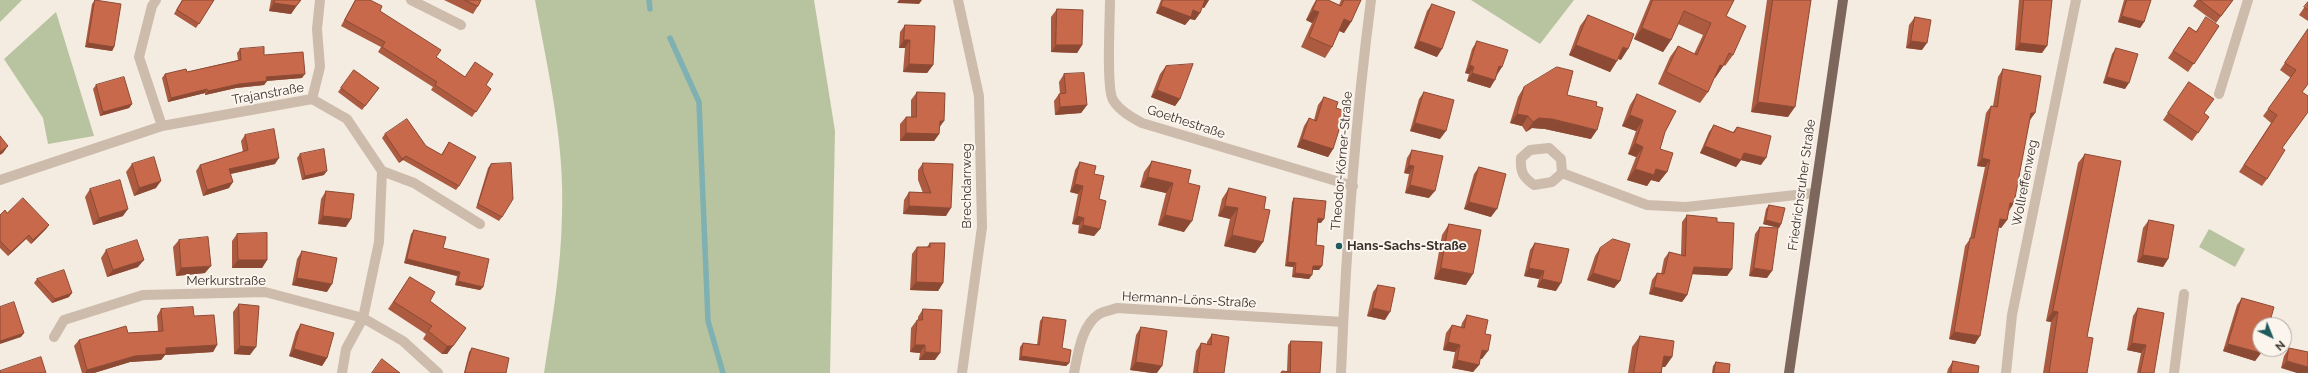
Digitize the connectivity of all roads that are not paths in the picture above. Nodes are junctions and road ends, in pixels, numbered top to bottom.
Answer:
1 (156, 0) edge
2 (320, 0) edge
3 (411, 0) edge
4 (958, 0) edge
5 (1110, 0) edge
6 (1371, 0) edge
7 (1843, 0) edge
8 (2076, 0) edge
9 (2248, 0) edge
10 (461, 25) dead end
11 (2219, 94) dead end
12 (312, 99) junction
13 (162, 126) junction
14 (382, 171) junction
15 (1562, 173) junction
16 (0, 180) edge
17 (1353, 186) junction
18 (1814, 193) junction
19 (480, 224) dead end
20 (2184, 294) dead end
21 (363, 318) junction
22 (1343, 322) junction
23 (54, 337) dead end
24 (342, 373) edge
25 (438, 373) edge
26 (962, 373) edge
27 (1074, 373) edge
28 (1341, 373) edge
29 (1789, 373) edge
30 (2006, 373) edge
31 (2174, 373) edge

1 - 13 street
2 - 12 street
3 - 10 street
4 - 26 street, Brechdarrweg
5 - 17 street, Goethestraße
6 - 17 street, Theodor-Körner-Straße
7 - 18 main road, Friedrichsruher Straße
8 - 30 street, Wollreffenweg
9 - 11 street
12 - 13 street, Trajanstraße
12 - 14 street, Trajanstraße
13 - 16 street, Trajanstraße
14 - 19 street
14 - 21 street
15 - 15 street
15 - 18 street
17 - 22 street, Theodor-Körner-Straße
18 - 29 main road, Friedrichsruher Straße
20 - 31 street
21 - 23 street, Merkurstraße
21 - 24 street
21 - 25 street, Merkurstraße
22 - 27 street, Hermann-Löns-Straße
22 - 28 street, Theodor-Körner-Straße

